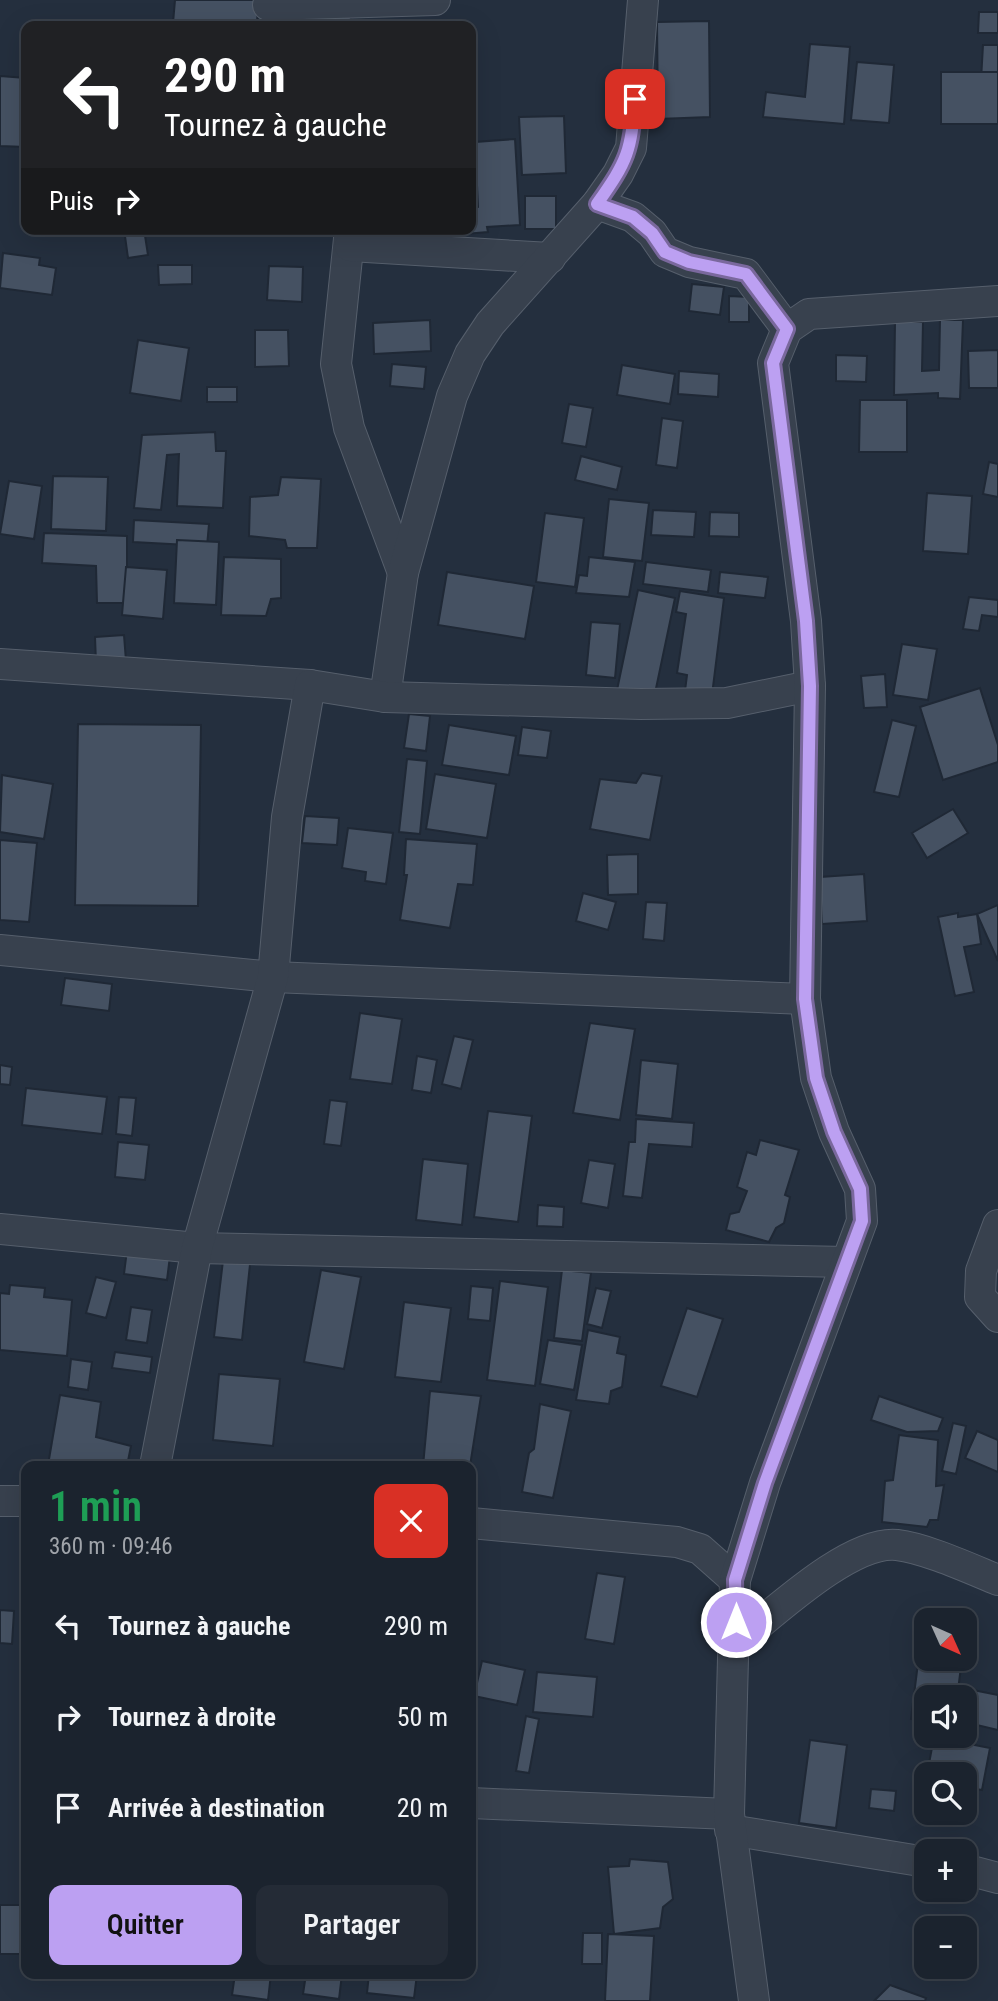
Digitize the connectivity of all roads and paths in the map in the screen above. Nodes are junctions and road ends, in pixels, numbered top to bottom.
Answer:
1 (435, 0) edge
2 (643, 0) edge
3 (268, 5) dead end
4 (356, 15) edge
5 (597, 204) junction
6 (350, 238) edge
7 (550, 258) junction
8 (998, 301) edge
9 (787, 329) junction
10 (403, 573) junction
11 (0, 664) edge
12 (310, 685) junction
13 (810, 686) junction
14 (385, 697) junction
15 (0, 950) edge
16 (273, 977) junction
17 (805, 999) junction
18 (998, 1225) edge
19 (0, 1229) edge
20 (197, 1248) junction
21 (846, 1262) junction
22 (998, 1317) edge
23 (156, 1461) edge
24 (0, 1501) edge
25 (21, 1502) edge
26 (476, 1523) edge
27 (735, 1580) junction
28 (998, 1580) edge
29 (736, 1643) junction
30 (476, 1803) edge
31 (729, 1822) junction
32 (914, 1860) edge
33 (977, 1872) edge
34 (998, 1878) edge
35 (754, 2001) edge

1 - 4 street
2 - 5 street
3 - 4 street
5 - 7 street
5 - 9 street
6 - 7 street
6 - 10 street
7 - 10 street
8 - 9 street
9 - 13 street
10 - 14 street
11 - 12 street
12 - 14 street
12 - 16 street
13 - 14 street
13 - 17 street
15 - 16 street
16 - 17 street
16 - 20 street
17 - 21 street
18 - 22 street
19 - 20 street
20 - 21 street
20 - 23 street
21 - 27 street
24 - 25 street
26 - 27 street
27 - 29 street
28 - 29 street
29 - 31 street
30 - 31 street
31 - 32 street
31 - 35 street
33 - 34 street

